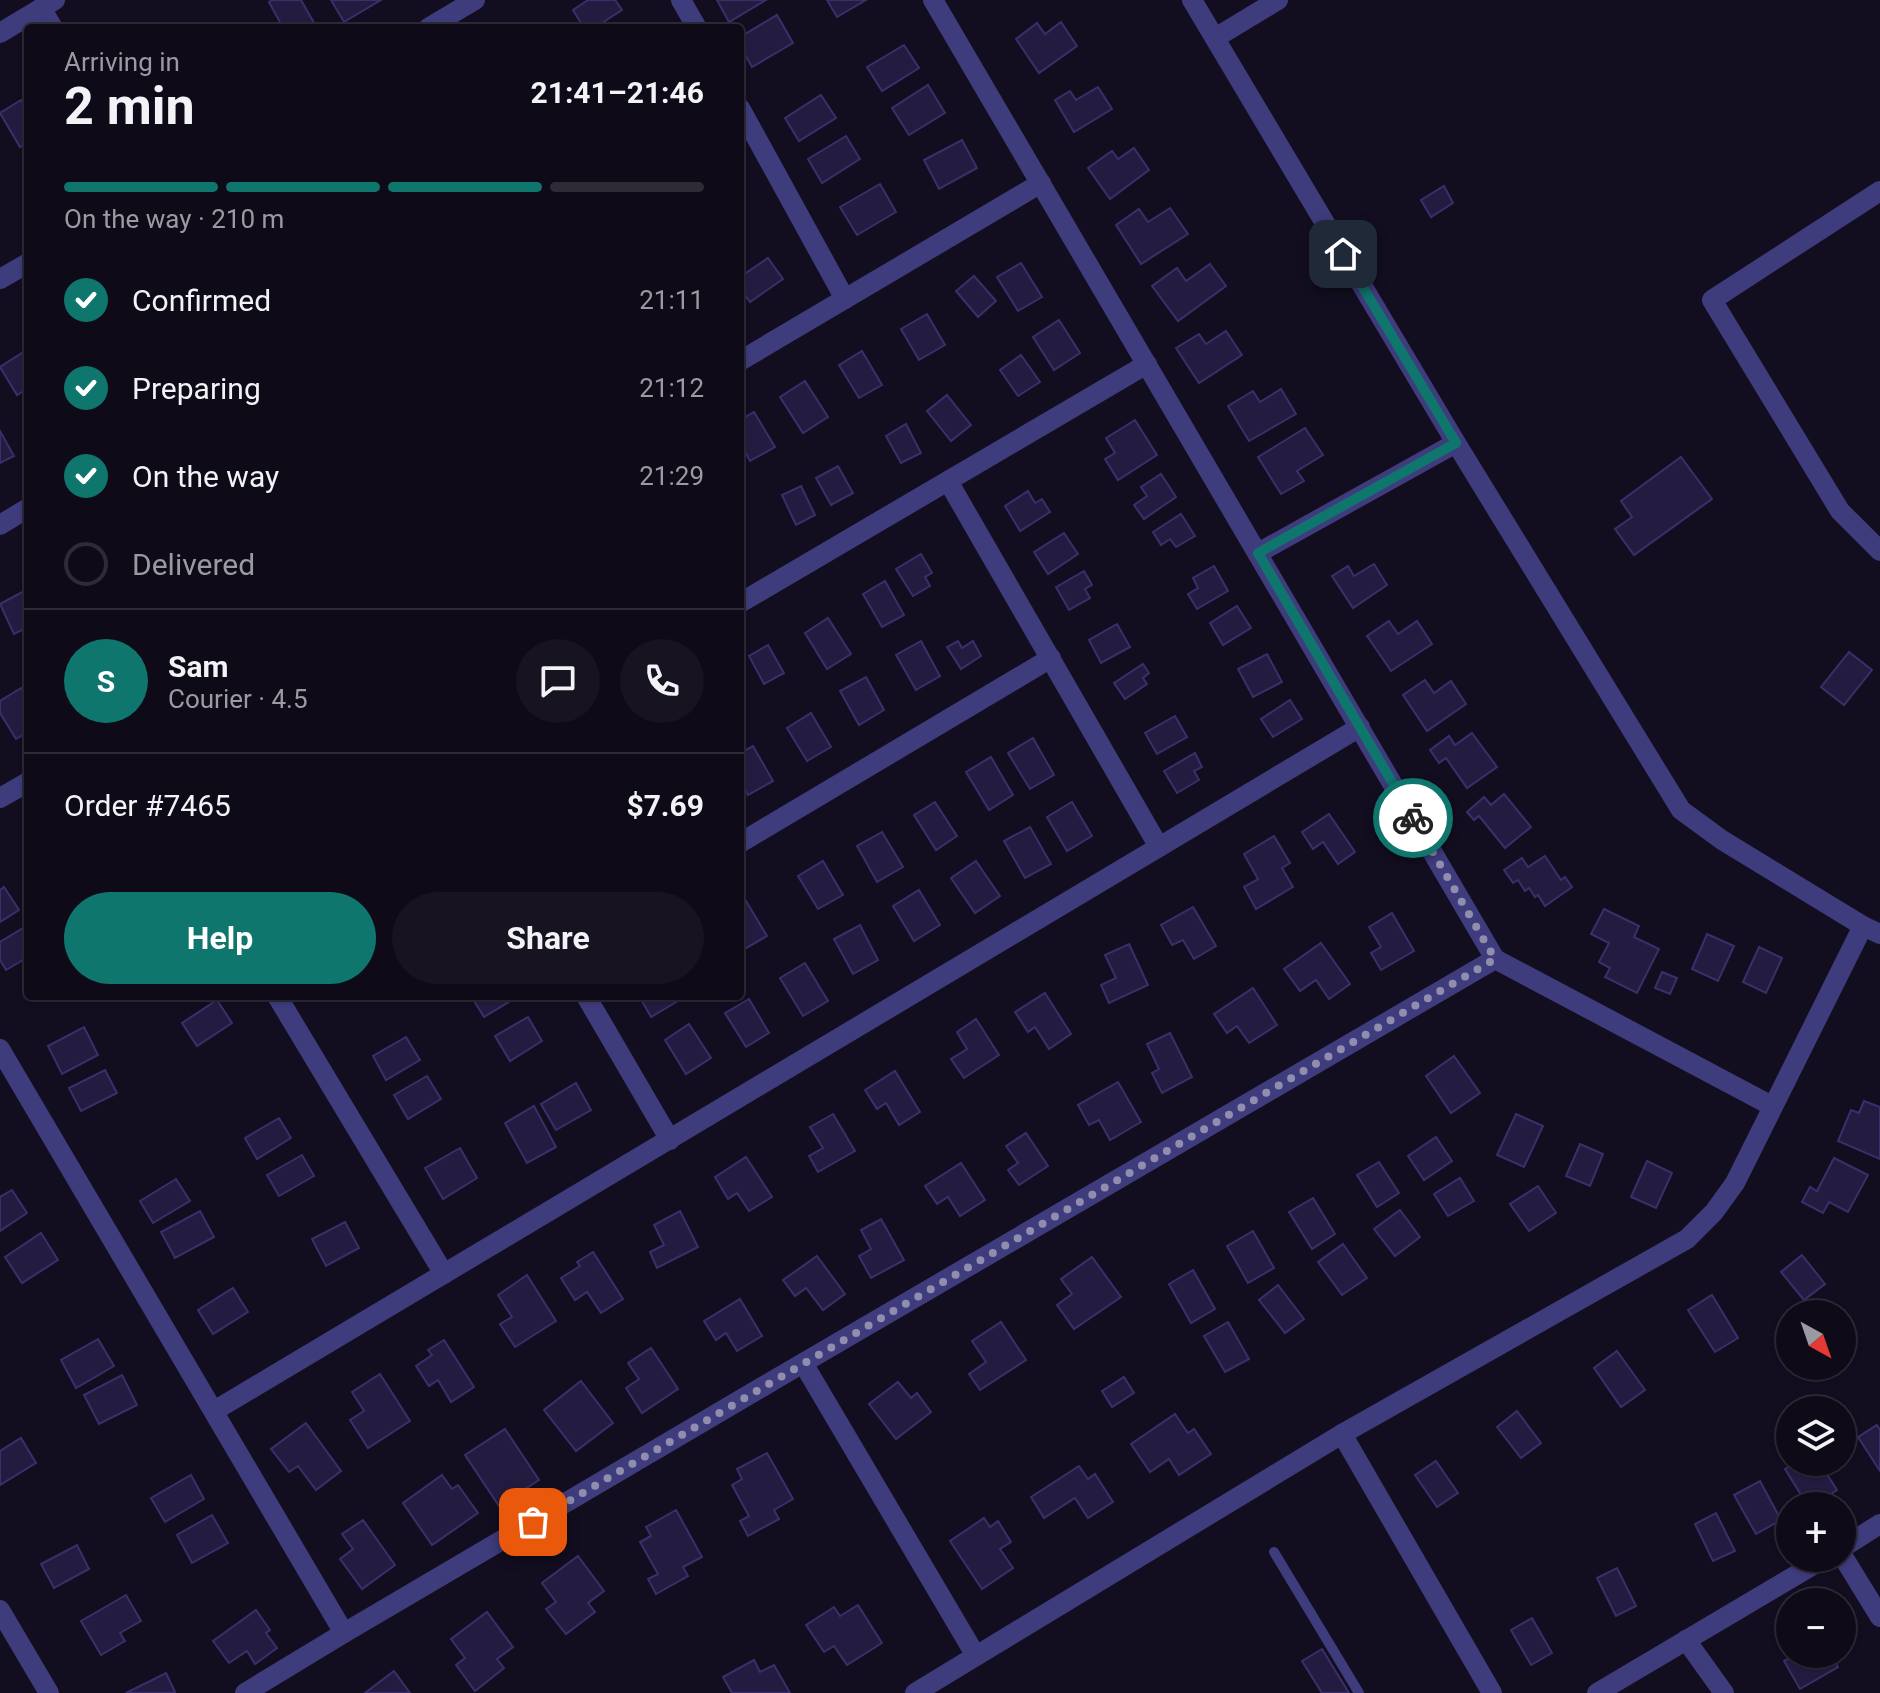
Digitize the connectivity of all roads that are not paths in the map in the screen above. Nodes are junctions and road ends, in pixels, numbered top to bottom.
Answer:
1 (475, 0) edge
2 (681, 0) edge
3 (933, 0) edge
4 (1192, 0) edge
5 (1278, 0) edge
6 (48, 4) edge
7 (52, 24) edge
8 (436, 24) edge
9 (695, 24) edge
10 (0, 33) edge
11 (1215, 38) junction
12 (744, 115) edge
13 (1041, 183) junction
14 (1880, 191) edge
15 (24, 265) edge
16 (0, 279) edge
17 (845, 299) junction
18 (744, 359) edge
19 (1147, 364) junction
20 (1456, 443) junction
21 (948, 481) junction
22 (24, 510) edge
23 (0, 525) edge
24 (1880, 551) edge
25 (1258, 553) junction
26 (744, 601) edge
27 (1051, 658) junction
28 (1360, 727) junction
29 (24, 784) edge
30 (0, 798) edge
31 (744, 841) edge
32 (1159, 847) junction
33 (1872, 930) edge
34 (1495, 959) junction
35 (279, 1000) edge
36 (588, 1000) edge
37 (0, 1049) edge
38 (1772, 1106) junction
39 (670, 1140) junction
40 (444, 1274) junction
41 (803, 1363) junction
42 (214, 1411) junction
43 (1342, 1434) junction
44 (1880, 1524) edge
45 (1856, 1539) edge
46 (1274, 1552) dead end
47 (1801, 1572) edge
48 (1852, 1572) edge
49 (0, 1610) edge
50 (1880, 1617) edge
51 (344, 1633) junction
52 (1686, 1640) junction
53 (976, 1656) junction
54 (1486, 1691) edge
55 (49, 1693) edge
56 (245, 1693) edge
57 (915, 1693) edge
58 (1359, 1693) edge
59 (1597, 1693) edge
60 (1724, 1693) edge

1 - 8 street
2 - 9 street
3 - 13 street
4 - 11 street
5 - 11 street
6 - 7 street
6 - 10 street
11 - 20 street
12 - 17 street
13 - 17 street
13 - 19 street
14 - 24 street
15 - 16 street
17 - 18 street
19 - 21 street
19 - 25 street
20 - 25 street
20 - 33 street
21 - 26 street
21 - 27 street
22 - 23 street
25 - 28 street
27 - 31 street
27 - 32 street
28 - 32 street
28 - 34 street
29 - 30 street
32 - 39 street
33 - 38 street
34 - 38 street
34 - 41 street
35 - 40 street
36 - 39 street
37 - 42 street
38 - 43 street
39 - 40 street
40 - 42 street
41 - 51 street
41 - 53 street
42 - 51 street
43 - 53 street
43 - 54 street
44 - 45 street
46 - 58 lane
47 - 52 street
48 - 50 street
49 - 55 street
51 - 56 street
52 - 59 street
52 - 60 street
53 - 57 street

